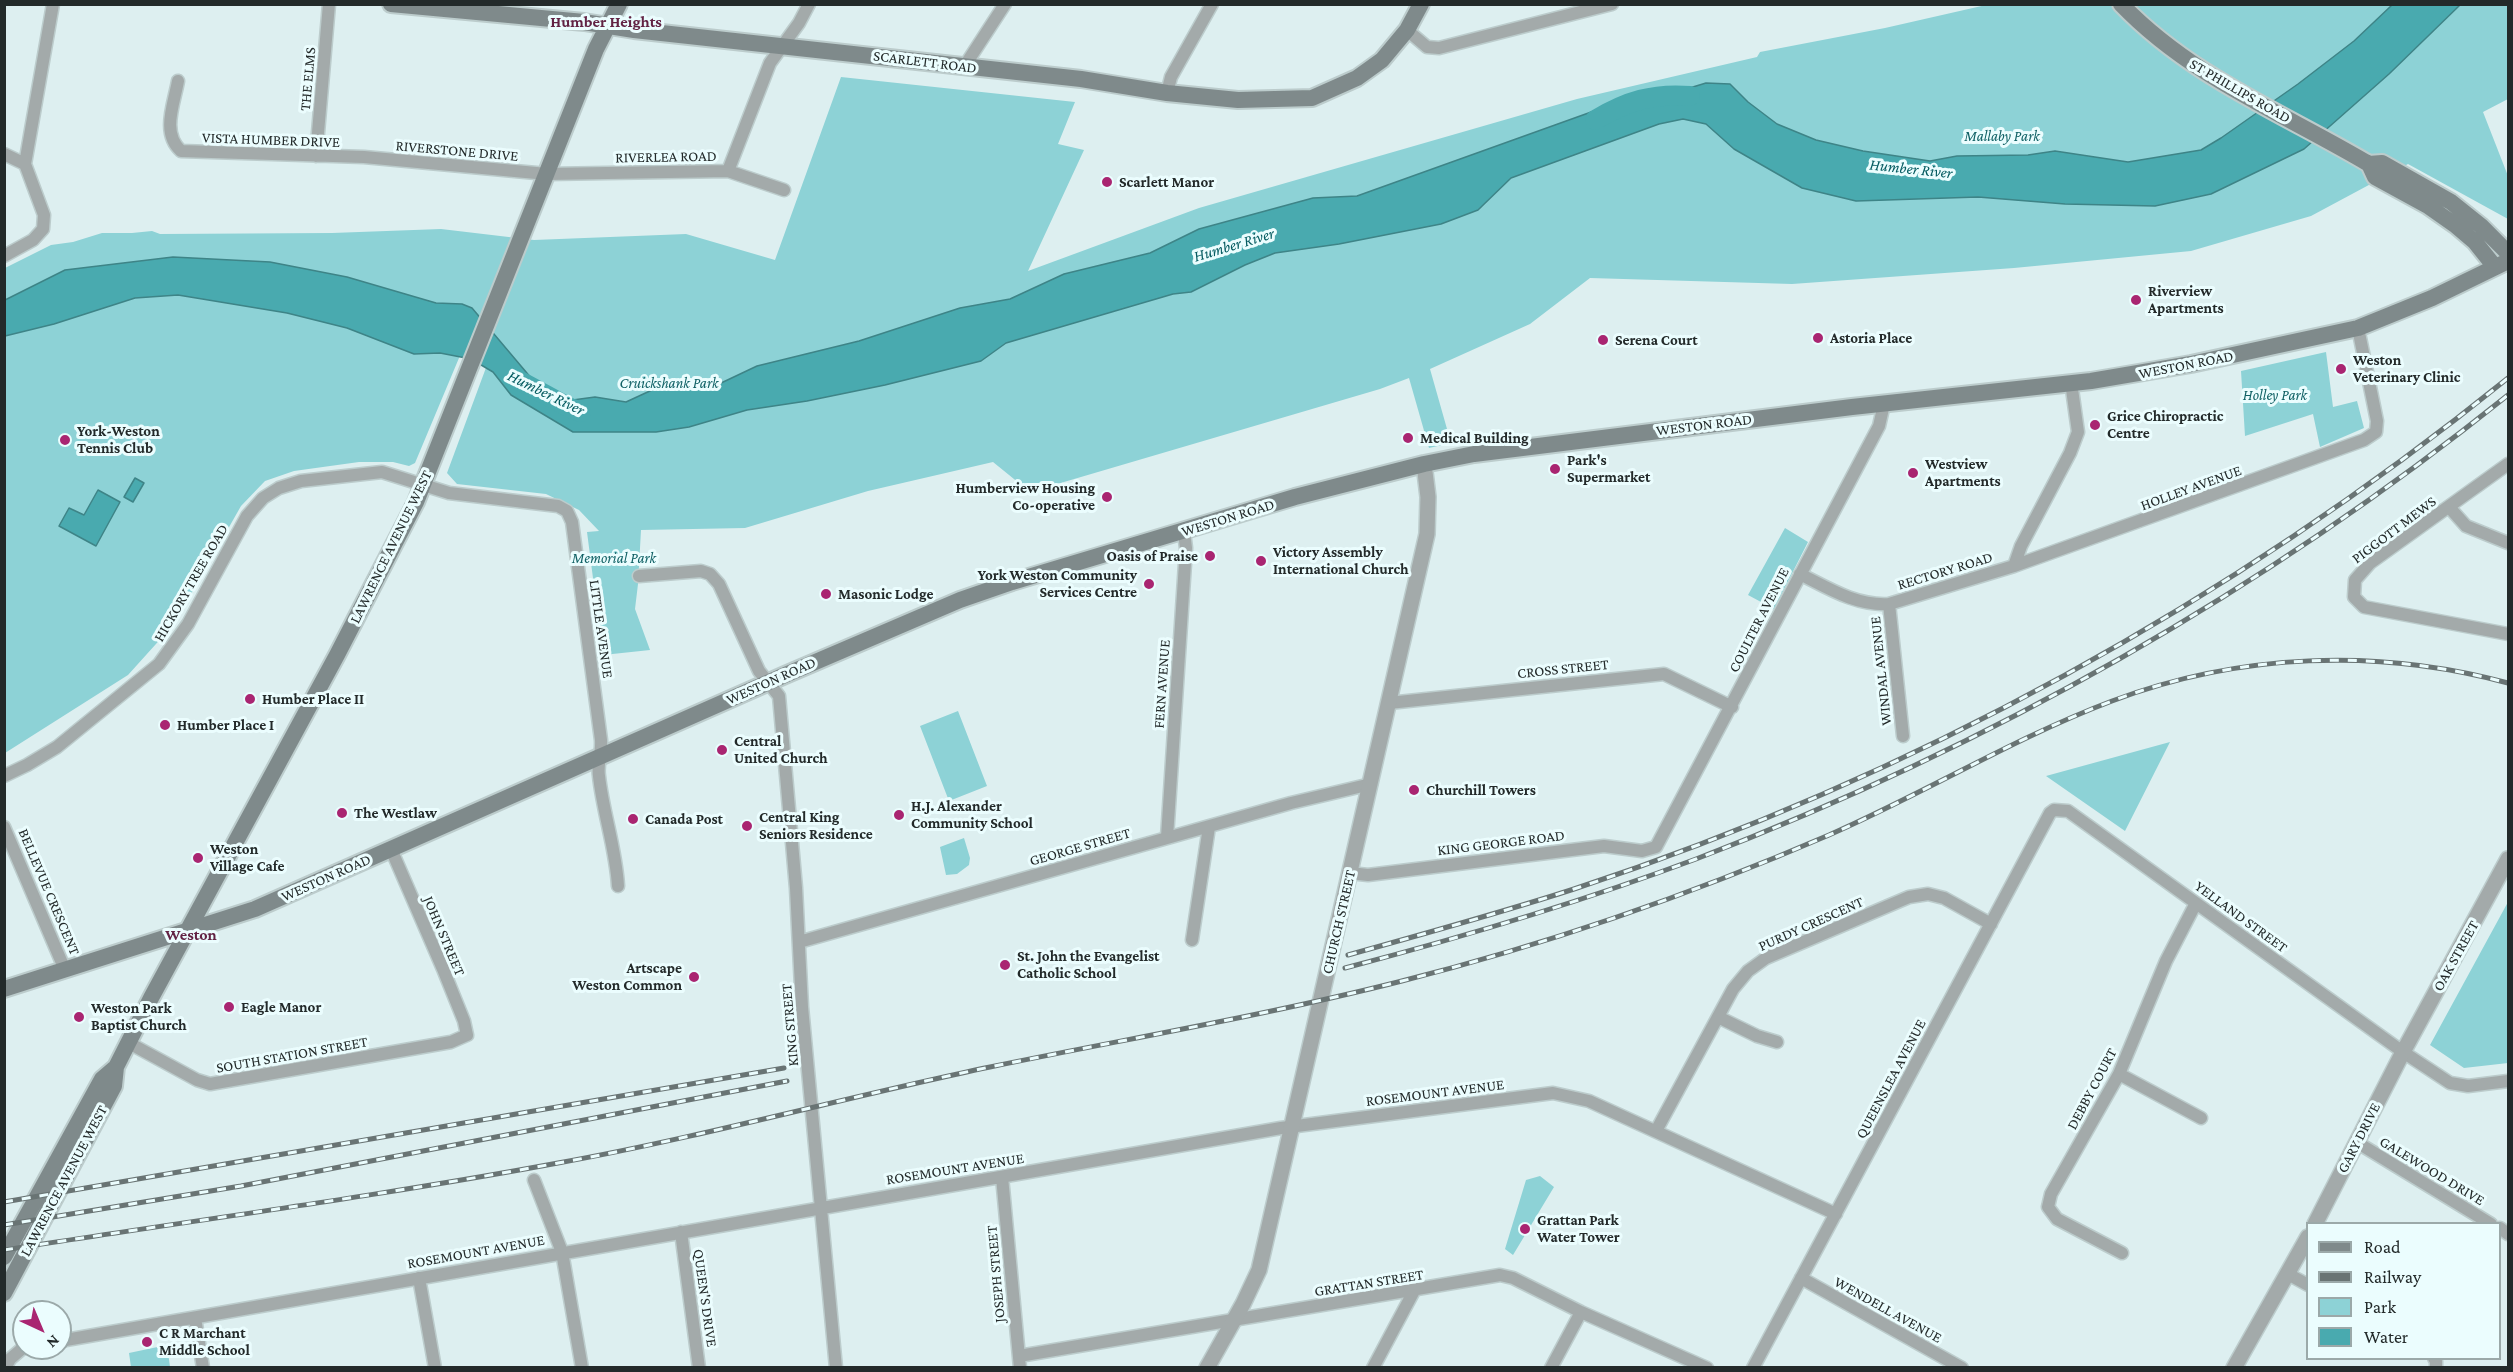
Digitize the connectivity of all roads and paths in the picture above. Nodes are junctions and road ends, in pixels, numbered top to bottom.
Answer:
1 (52, 4) edge
2 (329, 4) edge
3 (391, 4) edge
4 (619, 4) edge
5 (809, 4) edge
6 (1005, 4) edge
7 (1212, 4) edge
8 (1421, 4) edge
9 (1612, 4) edge
10 (2121, 4) edge
11 (474, 8) edge
12 (608, 26) junction
13 (1407, 30) junction
14 (783, 46) junction
15 (964, 67) junction
16 (178, 81) dead end
17 (1167, 93) junction
18 (4, 154) edge
19 (316, 156) junction
20 (364, 157) joint
21 (2362, 160) junction
22 (25, 164) junction
23 (728, 171) junction
24 (546, 174) junction
25 (784, 190) dead end
26 (2508, 254) edge
27 (4, 256) edge
28 (2502, 264) edge
29 (2358, 328) junction
30 (2071, 382) junction
31 (1884, 404) junction
32 (1424, 464) junction
33 (2508, 464) edge
34 (423, 485) junction
35 (2449, 507) junction
36 (1184, 532) junction
37 (2508, 543) edge
38 (2014, 566) junction
39 (1800, 574) junction
40 (639, 576) dead end
41 (1889, 604) junction
42 (2508, 634) edge
43 (768, 682) junction
44 (1389, 702) junction
45 (1732, 707) junction
46 (1903, 736) dead end
47 (603, 755) junction
48 (4, 776) edge
49 (1371, 784) junction
50 (2059, 808) joint
51 (4, 827) edge
52 (1209, 827) junction
53 (1167, 837) junction
54 (1656, 847) joint
55 (391, 849) junction
56 (2508, 859) edge
57 (1350, 873) junction
58 (618, 886) dead end
59 (2196, 903) junction
60 (1991, 924) junction
61 (188, 932) junction
62 (1192, 940) dead end
63 (799, 942) junction
64 (65, 970) junction
65 (4, 989) edge
66 (1718, 1017) junction
67 (467, 1035) joint
68 (1777, 1042) dead end
69 (129, 1043) junction
70 (2403, 1052) junction
71 (116, 1067) junction
72 (2119, 1074) junction
73 (2508, 1081) edge
74 (2201, 1118) dead end
75 (1293, 1126) junction
76 (1656, 1131) junction
77 (2358, 1143) junction
78 (1002, 1177) junction
79 (534, 1180) dead end
80 (822, 1207) junction
81 (1836, 1214) junction
82 (2316, 1222) edge
83 (2488, 1222) edge
84 (681, 1232) junction
85 (2306, 1239) edge
86 (562, 1252) junction
87 (2121, 1252) dead end
88 (4, 1257) edge
89 (2288, 1274) junction
90 (418, 1278) junction
91 (1801, 1278) junction
92 (2306, 1284) edge
93 (1414, 1291) junction
94 (4, 1293) edge
95 (1581, 1311) junction
96 (195, 1318) junction
97 (1232, 1320) junction
98 (72, 1339) edge
99 (1020, 1362) edge
100 (202, 1368) edge
101 (435, 1368) edge
102 (582, 1368) edge
103 (699, 1368) edge
104 (836, 1368) edge
105 (1207, 1368) edge
106 (1373, 1368) edge
107 (1551, 1368) edge
108 (1707, 1368) edge
109 (1753, 1368) edge
110 (1962, 1368) edge
111 (2234, 1368) edge

1 - 22 street
2 - 19 street, THE ELMS
3 - 11 main road, SCARLETT ROAD
4 - 12 main road, LAWRENCE AVENUE WEST
5 - 14 street
6 - 15 street
7 - 17 street
8 - 13 main road, SCARLETT ROAD
9 - 13 street
10 - 21 main road, ST PHILLIPS ROAD
11 - 12 main road, SCARLETT ROAD
12 - 14 main road, SCARLETT ROAD
12 - 24 main road, LAWRENCE AVENUE WEST
13 - 17 main road, SCARLETT ROAD
14 - 15 main road, SCARLETT ROAD
14 - 23 street
15 - 17 main road, SCARLETT ROAD
16 - 19 street, VISTA HUMBER DRIVE
18 - 22 street
19 - 20 street, VISTA HUMBER DRIVE
20 - 24 street, RIVERSTONE DRIVE
21 - 26 main road, ST PHILLIPS ROAD
21 - 28 main road, ST PHILLIPS ROAD
22 - 27 street
23 - 24 street, RIVERLEA ROAD
23 - 25 street, RIVERLEA ROAD
24 - 34 main road, LAWRENCE AVENUE WEST
28 - 29 main road, WESTON ROAD
29 - 30 main road, WESTON ROAD
29 - 38 street, HOLLEY AVENUE
30 - 31 main road, WESTON ROAD
30 - 38 street, RECTORY ROAD
31 - 32 main road, WESTON ROAD
31 - 39 street, COULTER AVENUE
32 - 36 main road, WESTON ROAD
32 - 44 street, CHURCH STREET
33 - 35 street, PIGGOTT MEWS
34 - 47 street, LITTLE AVENUE
34 - 48 street, HICKORY TREE ROAD
34 - 61 main road, LAWRENCE AVENUE WEST
35 - 37 street
35 - 42 street, PIGGOTT MEWS
36 - 43 main road, WESTON ROAD
36 - 53 street, FERN AVENUE
38 - 41 street, RECTORY ROAD
39 - 41 street, RECTORY ROAD
39 - 45 street, COULTER AVENUE
40 - 43 street, KING STREET
41 - 46 street, WINDAL AVENUE
43 - 47 main road, WESTON ROAD
43 - 63 street, KING STREET
44 - 45 street, CROSS STREET
44 - 49 street, CHURCH STREET
45 - 54 street, COULTER AVENUE
47 - 55 main road, WESTON ROAD
47 - 58 street
49 - 52 street, GEORGE STREET
49 - 57 street, CHURCH STREET
50 - 59 street, YELLAND STREET
50 - 60 street, QUEENSLEA AVENUE
51 - 64 street, BELLEVUE CRESCENT
52 - 53 street, GEORGE STREET
52 - 62 street
53 - 63 street, GEORGE STREET
54 - 57 street, KING GEORGE ROAD
55 - 61 main road, WESTON ROAD
55 - 67 street, JOHN STREET
56 - 70 street, OAK STREET
57 - 75 street, CHURCH STREET
59 - 70 street, YELLAND STREET
59 - 72 street, DEBBY COURT
60 - 66 street, PURDY CRESCENT
60 - 81 street, QUEENSLEA AVENUE
61 - 64 main road, WESTON ROAD
61 - 69 main road, LAWRENCE AVENUE WEST
63 - 80 street, KING STREET
64 - 65 main road, WESTON ROAD
66 - 68 street
66 - 76 street, PURDY CRESCENT
67 - 69 street, SOUTH STATION STREET
69 - 71 main road, LAWRENCE AVENUE WEST
70 - 73 street, YELLAND STREET
70 - 77 street, GARY DRIVE
71 - 88 main road, LAWRENCE AVENUE WEST
71 - 94 main road, LAWRENCE AVENUE WEST
72 - 74 street
72 - 87 street, DEBBY COURT
75 - 76 street, ROSEMOUNT AVENUE
75 - 78 street, ROSEMOUNT AVENUE
75 - 97 street, CHURCH STREET
76 - 81 street, ROSEMOUNT AVENUE
77 - 82 street, GARY DRIVE
77 - 83 street, GALEWOOD DRIVE
78 - 80 street, ROSEMOUNT AVENUE
78 - 99 street, JOSEPH STREET
79 - 86 street
80 - 84 street, ROSEMOUNT AVENUE
80 - 104 street, KING STREET
81 - 91 street, QUEENSLEA AVENUE
84 - 86 street, ROSEMOUNT AVENUE
84 - 103 street, QUEEN'S DRIVE
85 - 89 street
86 - 90 street, ROSEMOUNT AVENUE
86 - 102 street
89 - 92 street
89 - 111 street
90 - 96 street, ROSEMOUNT AVENUE
90 - 101 street
91 - 109 street, QUEENSLEA AVENUE
91 - 110 street, WENDELL AVENUE
93 - 95 street, GRATTAN STREET
93 - 97 street, GRATTAN STREET
93 - 106 street
95 - 107 street
95 - 108 street, GRATTAN STREET
96 - 98 street, ROSEMOUNT AVENUE
96 - 100 street
97 - 99 street, GRATTAN STREET
97 - 105 street, CHURCH STREET

